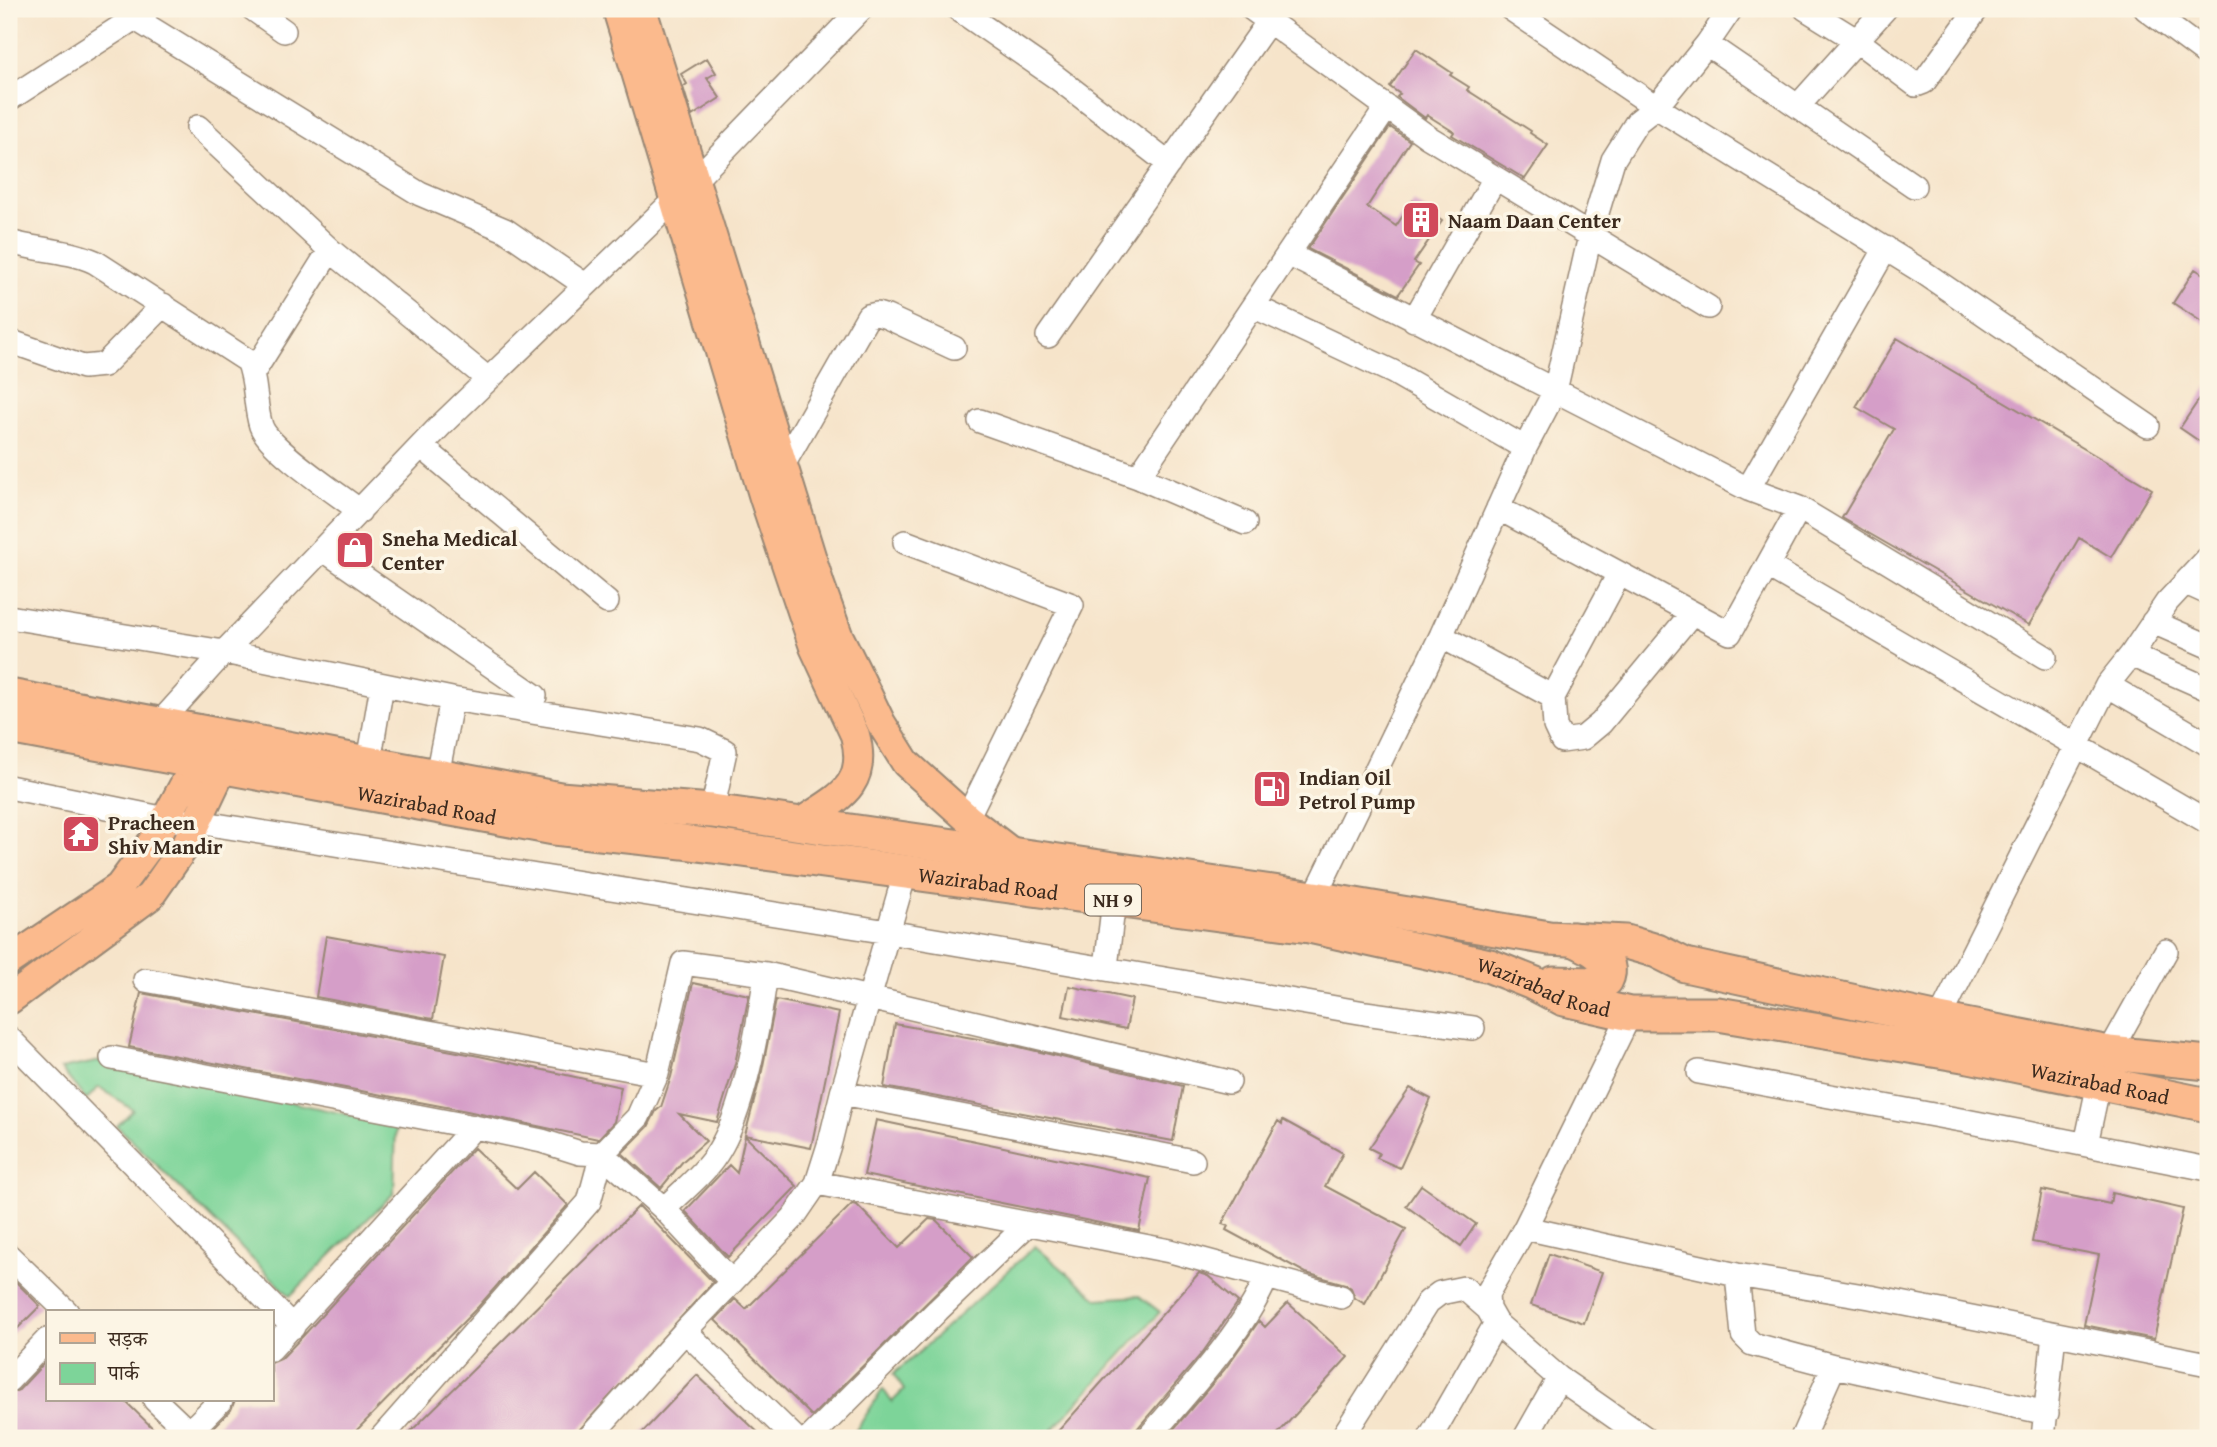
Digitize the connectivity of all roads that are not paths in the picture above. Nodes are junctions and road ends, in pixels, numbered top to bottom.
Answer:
1 (253, 9) edge
2 (617, 9) edge
3 (642, 9) edge
4 (861, 9) edge
5 (958, 9) edge
6 (1511, 9) edge
7 (1731, 9) edge
8 (1806, 9) edge
9 (1885, 9) edge
10 (1977, 9) edge
11 (2146, 9) edge
12 (142, 13) edge
13 (1261, 15) edge
14 (284, 31) dead end
15 (1856, 40) junction
16 (1707, 44) junction
17 (2207, 52) edge
18 (9, 99) edge
19 (1798, 106) junction
20 (1387, 107) junction
21 (1656, 107) junction
22 (198, 127) dead end
23 (1169, 164) junction
24 (1495, 178) junction
25 (694, 181) junction
26 (1914, 186) dead end
27 (673, 200) junction
28 (1590, 236) junction
29 (9, 242) edge
30 (1885, 248) junction
31 (330, 250) junction
32 (1288, 254) junction
33 (585, 285) junction
34 (163, 305) junction
35 (1253, 306) junction
36 (1708, 307) dead end
37 (1414, 320) junction
38 (1048, 336) dead end
39 (9, 341) edge
40 (954, 348) dead end
41 (253, 373) junction
42 (488, 379) junction
43 (1555, 391) junction
44 (980, 421) dead end
45 (2148, 426) dead end
46 (421, 446) junction
47 (1525, 448) junction
48 (783, 465) junction
49 (1138, 477) junction
50 (1748, 489) junction
51 (1799, 508) junction
52 (1498, 509) junction
53 (360, 511) junction
54 (1245, 523) dead end
55 (905, 542) dead end
56 (324, 550) junction
57 (2208, 558) edge
58 (1768, 566) junction
59 (1619, 574) junction
60 (2186, 583) junction
61 (2208, 593) edge
62 (607, 602) dead end
63 (1692, 613) junction
64 (9, 617) edge
65 (2153, 622) junction
66 (1441, 636) junction
67 (2208, 646) edge
68 (224, 652) junction
69 (2131, 655) junction
70 (2045, 657) dead end
71 (382, 685) junction
72 (2107, 685) junction
73 (2208, 689) edge
74 (9, 696) edge
75 (535, 696) dead end
76 (1553, 697) junction
77 (452, 699) junction
78 (158, 725) junction
79 (9, 727) edge
80 (2208, 744) edge
81 (2077, 745) junction
82 (369, 762) junction
83 (210, 764) junction
84 (437, 775) junction
85 (9, 787) edge
86 (712, 811) junction
87 (967, 818) junction
88 (166, 819) junction
89 (197, 822) junction
90 (2208, 822) edge
91 (800, 823) junction
92 (1014, 854) junction
93 (905, 873) junction
94 (1314, 898) junction
95 (1114, 900) junction
96 (888, 932) junction
97 (1573, 939) junction
98 (2166, 951) dead end
99 (9, 961) edge
100 (1106, 967) junction
101 (765, 974) junction
102 (145, 980) dead end
103 (1534, 983) junction
104 (869, 997) junction
105 (9, 1000) edge
106 (1630, 1014) junction
107 (1939, 1020) junction
108 (1473, 1028) dead end
109 (9, 1038) edge
110 (112, 1058) dead end
111 (2208, 1063) edge
112 (2104, 1068) junction
113 (1699, 1072) dead end
114 (657, 1074) junction
115 (1229, 1082) dead end
116 (842, 1093) junction
117 (2208, 1105) edge
118 (474, 1127) junction
119 (2086, 1144) junction
120 (602, 1154) junction
121 (1193, 1161) dead end
122 (2208, 1169) edge
123 (817, 1183) junction
124 (664, 1209) junction
125 (1028, 1224) junction
126 (1525, 1227) junction
127 (9, 1256) edge
128 (1737, 1275) junction
129 (1267, 1277) junction
130 (732, 1282) junction
131 (1341, 1297) dead end
132 (65, 1310) edge
133 (1492, 1316) junction
134 (293, 1327) junction
135 (685, 1331) junction
136 (2054, 1334) junction
137 (46, 1341) edge
138 (273, 1347) edge
139 (2208, 1364) edge
140 (1834, 1366) junction
141 (1559, 1378) junction
142 (9, 1380) edge
143 (157, 1402) edge
144 (219, 1402) edge
145 (2047, 1413) junction
146 (189, 1436) edge
147 (1810, 1437) edge
148 (381, 1438) edge
149 (589, 1438) edge
150 (795, 1438) edge
151 (810, 1438) edge
152 (1149, 1438) edge
153 (1342, 1438) edge
154 (1430, 1438) edge
155 (1525, 1438) edge
156 (1645, 1438) edge
157 (2043, 1438) edge

1 - 14 street
2 - 27 main road
3 - 25 main road
4 - 25 street
5 - 23 street
6 - 21 street
7 - 16 street
8 - 15 street
9 - 15 street
10 - 15 street
11 - 17 street
12 - 18 street
12 - 33 street
13 - 20 street
13 - 23 street
15 - 19 street
16 - 19 street
16 - 21 street
19 - 26 street
20 - 24 street
20 - 32 street
21 - 28 street
21 - 30 street
22 - 31 street
23 - 38 street
24 - 28 street
24 - 37 street
25 - 27 street
25 - 48 main road
27 - 33 street
27 - 91 main road
28 - 36 street
28 - 43 street
29 - 34 street
30 - 45 street
30 - 50 street
31 - 41 street
31 - 42 street
32 - 35 street
32 - 37 street
33 - 42 street
34 - 39 street
34 - 41 street
35 - 47 street
35 - 49 street
37 - 43 street
40 - 48 street
41 - 53 street
42 - 46 street
43 - 47 street
43 - 50 street
44 - 49 street
46 - 53 street
46 - 62 street
47 - 52 street
48 - 87 main road
49 - 54 street
50 - 51 street
51 - 58 street
51 - 70 street
52 - 59 street
52 - 66 street
53 - 56 street
55 - 87 street
56 - 68 street
56 - 75 street
57 - 60 street
58 - 63 street
58 - 81 street
59 - 63 street
59 - 76 street
60 - 61 street
60 - 65 street
63 - 76 street
64 - 68 street
65 - 67 street
65 - 69 street
66 - 76 street
66 - 94 street
68 - 71 street
68 - 78 street
69 - 72 street
69 - 73 street
71 - 77 street
71 - 82 street
72 - 80 street
72 - 81 street
74 - 78 highway, Wazirabad Road / NH 9
77 - 84 street
77 - 86 street
78 - 82 highway, Wazirabad Road / NH 9
79 - 83 highway, Wazirabad Road / NH 9
81 - 90 street
81 - 107 street
82 - 84 highway, Wazirabad Road / NH 9
83 - 88 main road
83 - 89 main road
83 - 93 highway, Wazirabad Road / NH 9
84 - 86 highway, Wazirabad Road / NH 9
85 - 88 street
86 - 91 highway, Wazirabad Road / NH 9
87 - 92 main road
88 - 89 street
88 - 99 main road
89 - 96 street
89 - 105 main road
91 - 92 highway, Wazirabad Road / NH 9
92 - 94 highway, Wazirabad Road / NH 9
93 - 95 highway, Wazirabad Road / NH 9
93 - 96 street
94 - 97 highway, Wazirabad Road / NH 9
95 - 100 street
95 - 103 highway, Wazirabad Road / NH 9
96 - 100 street
96 - 104 street
97 - 103 highway
97 - 107 highway, Wazirabad Road / NH 9
98 - 112 street
100 - 108 street
101 - 104 street
101 - 114 street
101 - 124 street
102 - 114 street
103 - 106 highway, Wazirabad Road / NH 9
104 - 115 street
104 - 116 street
106 - 112 highway, Wazirabad Road / NH 9
106 - 126 street
107 - 112 highway, Wazirabad Road / NH 9
109 - 134 street
110 - 118 street
111 - 112 highway, Wazirabad Road / NH 9
112 - 117 highway, Wazirabad Road / NH 9
112 - 119 street
113 - 119 street
114 - 120 street
116 - 121 street
116 - 123 street
118 - 120 street
118 - 134 street
119 - 122 street
120 - 124 street
120 - 148 street
123 - 125 street
123 - 130 street
124 - 130 street
125 - 129 street
125 - 151 street
126 - 128 street
126 - 133 street
127 - 132 street
128 - 136 street
128 - 140 street
129 - 131 street
129 - 152 street
130 - 135 street
133 - 141 street
133 - 153 street
133 - 154 street
134 - 138 street
135 - 149 street
135 - 150 street
136 - 139 street
136 - 145 street
137 - 142 street
140 - 145 street
140 - 147 street
141 - 155 street
141 - 156 street
143 - 146 street
144 - 146 street
145 - 157 street

